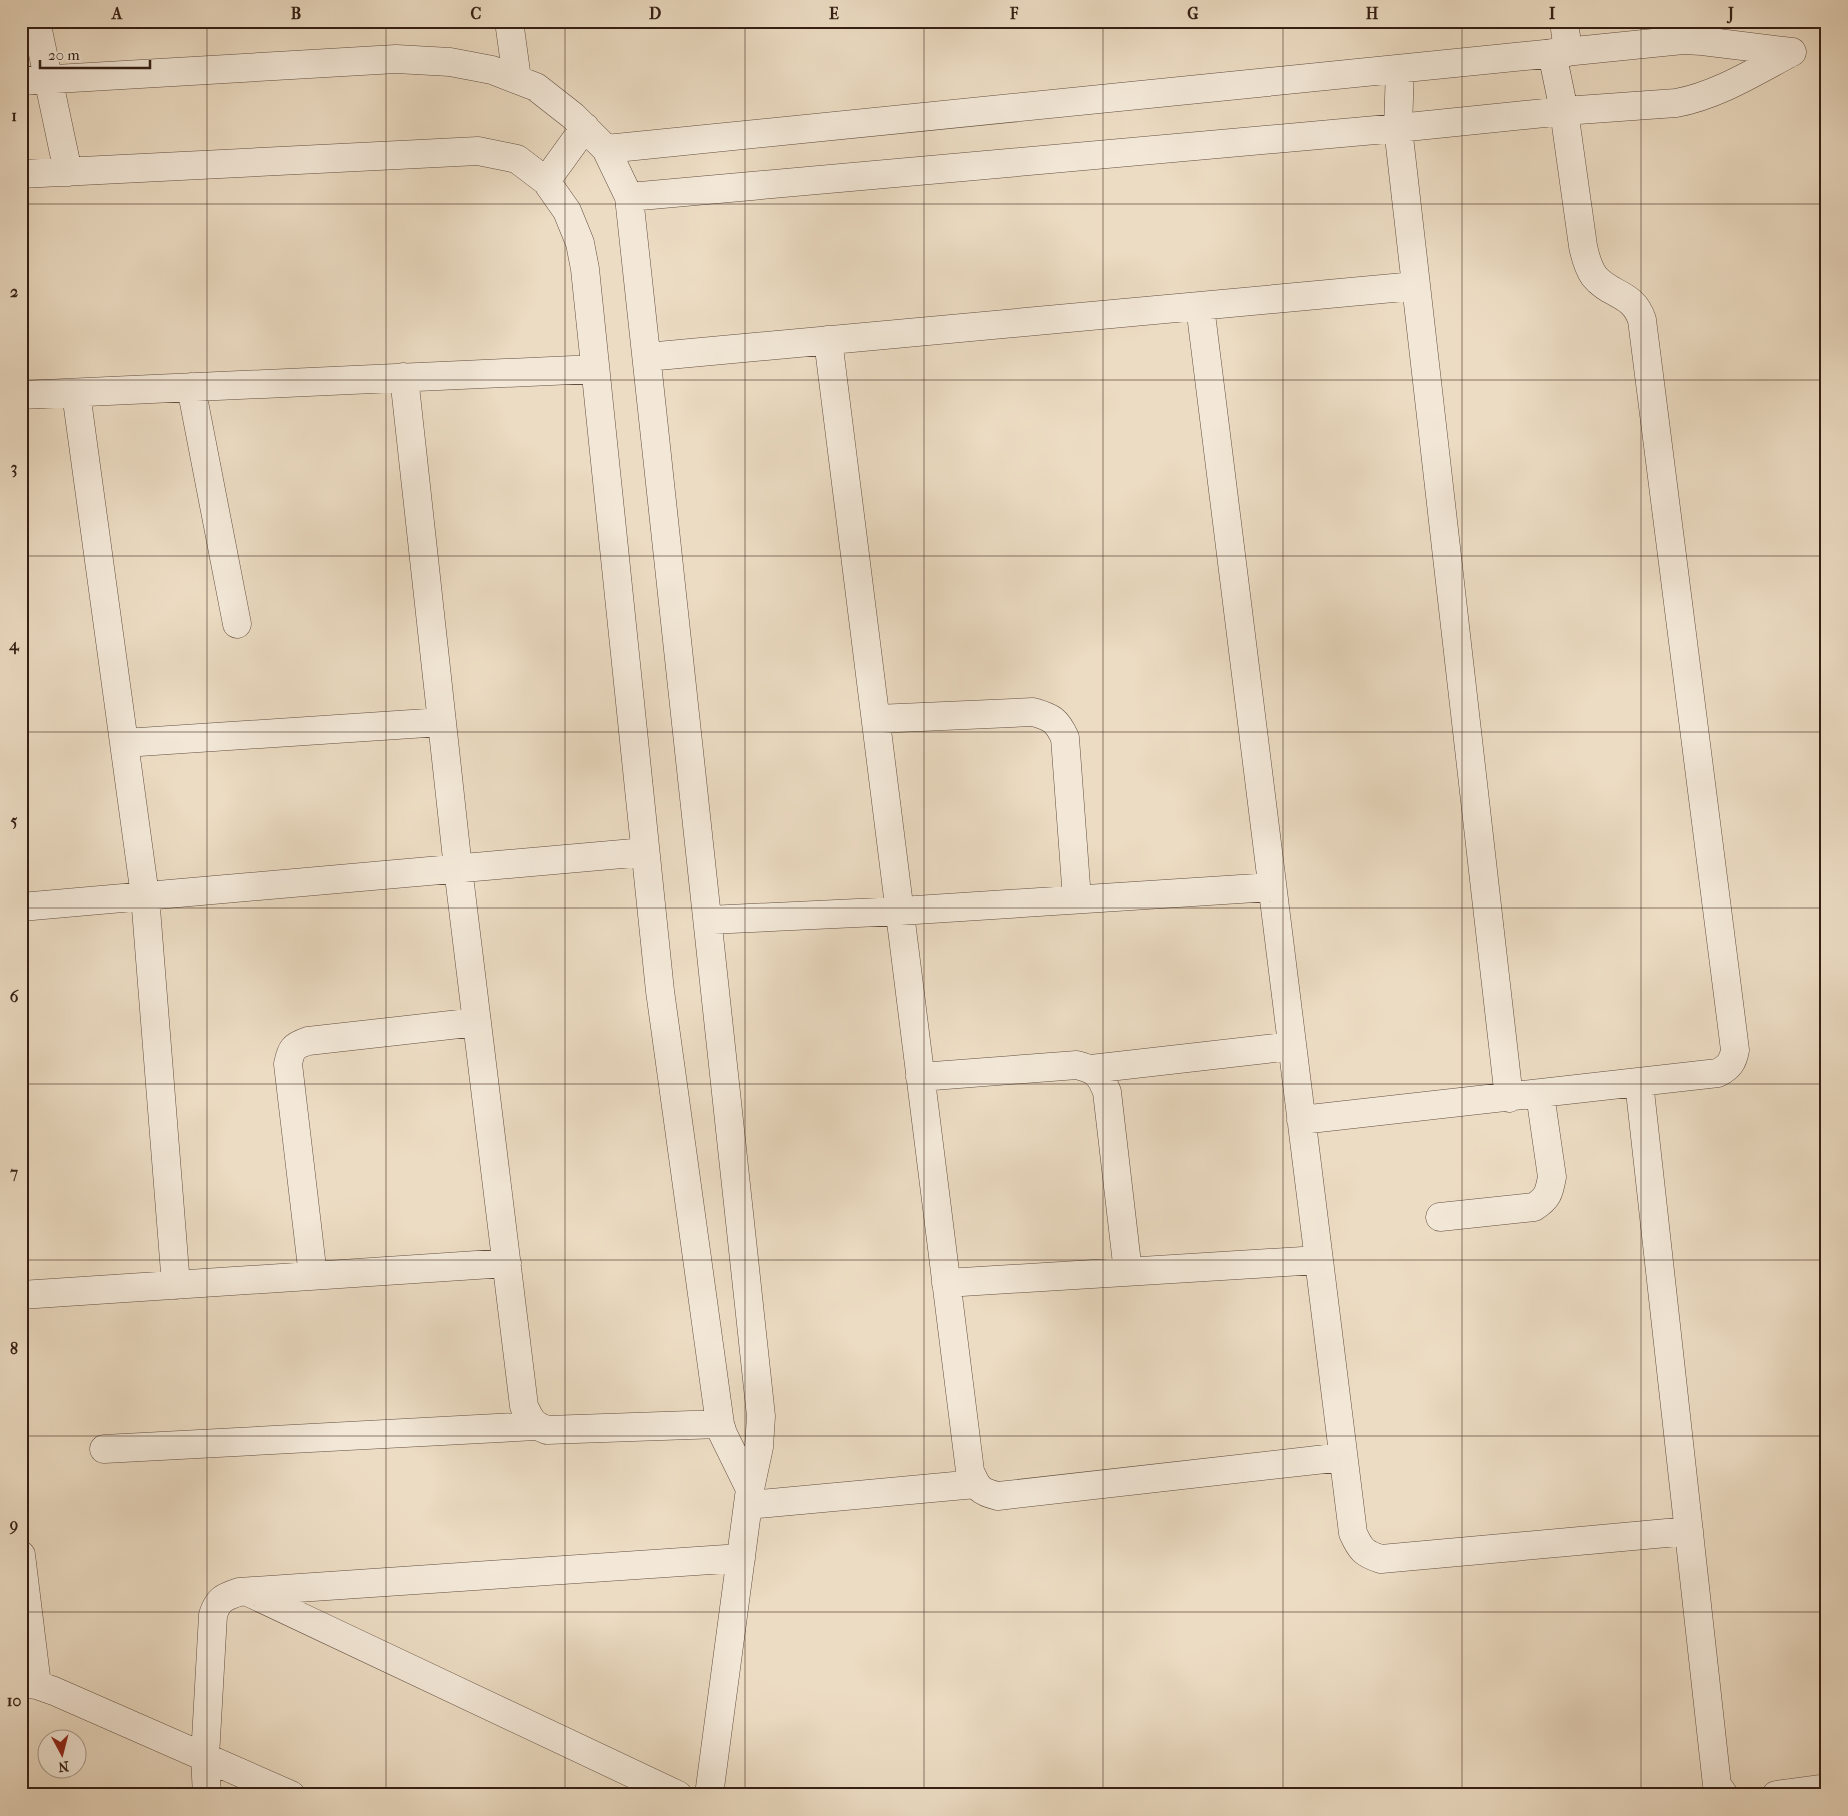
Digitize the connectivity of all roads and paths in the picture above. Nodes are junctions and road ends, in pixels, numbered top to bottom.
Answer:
1 (36, 21) edge
2 (1564, 21) edge
3 (514, 22) edge
4 (1560, 52) junction
5 (1400, 68) junction
6 (517, 79) junction
7 (34, 80) edge
8 (1564, 111) junction
9 (585, 127) junction
10 (1398, 128) junction
11 (606, 149) junction
12 (68, 172) junction
13 (21, 174) edge
14 (546, 181) junction
15 (630, 198) junction
16 (1415, 286) junction
17 (1200, 306) junction
18 (828, 340) junction
19 (647, 357) junction
20 (595, 369) junction
21 (404, 377) junction
22 (191, 387) junction
23 (76, 392) junction
24 (21, 395) edge
25 (237, 624) dead end
26 (876, 719) junction
27 (442, 722) junction
28 (124, 743) junction
29 (645, 852) junction
30 (458, 868) junction
31 (1272, 887) junction
32 (144, 896) junction
33 (1077, 899) junction
34 (21, 907) edge
35 (900, 911) junction
36 (708, 920) junction
37 (477, 1022) junction
38 (1292, 1046) junction
39 (1092, 1069) junction
40 (920, 1077) junction
41 (1638, 1082) junction
42 (1540, 1094) junction
43 (1509, 1098) junction
44 (1301, 1120) junction
45 (1440, 1217) dead end
46 (1319, 1260) junction
47 (507, 1263) junction
48 (1128, 1272) junction
49 (312, 1276) junction
50 (946, 1283) junction
51 (176, 1285) junction
52 (21, 1295) edge
53 (720, 1424) junction
54 (536, 1426) junction
55 (104, 1449) dead end
56 (1343, 1457) junction
57 (976, 1484) junction
58 (749, 1497) junction
59 (1689, 1531) junction
60 (21, 1555) edge
61 (741, 1558) junction
62 (247, 1592) junction
63 (29, 1684) edge
64 (205, 1757) junction
65 (1827, 1788) edge
66 (207, 1795) edge
67 (291, 1795) edge
68 (678, 1795) edge
69 (709, 1795) edge
70 (1724, 1795) edge
71 (1776, 1795) edge

1 - 7 street
2 - 4 street
3 - 6 street
4 - 5 street
4 - 8 street
4 - 8 street
5 - 10 street
5 - 11 street
6 - 7 street
6 - 9 street
7 - 12 street
8 - 10 street
8 - 41 street
9 - 11 street
9 - 14 street
10 - 15 street
10 - 16 street
11 - 15 street
12 - 13 street
12 - 14 street
14 - 20 street
15 - 19 street
16 - 17 street
16 - 43 street
17 - 18 street
17 - 31 street
18 - 19 street
18 - 26 street
19 - 36 street
20 - 21 street
20 - 29 street
21 - 22 street
21 - 27 street
22 - 23 street
22 - 25 street
23 - 24 street
23 - 28 street
26 - 33 street
26 - 35 street
27 - 28 street
27 - 30 street
28 - 32 street
29 - 30 street
29 - 53 street
30 - 32 street
30 - 37 street
31 - 33 street
31 - 38 street
32 - 34 street
32 - 51 street
33 - 35 street
35 - 36 street
35 - 40 street
36 - 58 street
37 - 47 street
37 - 49 street
38 - 39 street
38 - 44 street
39 - 40 street
39 - 48 street
40 - 50 street
41 - 42 street
41 - 59 street
42 - 43 street
42 - 45 street
43 - 44 street
44 - 46 street
46 - 48 street
46 - 56 street
47 - 49 street
47 - 54 street
48 - 50 street
49 - 51 street
50 - 57 street
51 - 52 street
53 - 54 street
53 - 58 street
54 - 55 street
56 - 57 street
56 - 59 street
57 - 58 street
58 - 61 street
59 - 70 street
60 - 63 street
61 - 62 street
61 - 69 street
62 - 64 street
62 - 68 street
63 - 64 street
64 - 66 street
64 - 67 street
65 - 71 street

